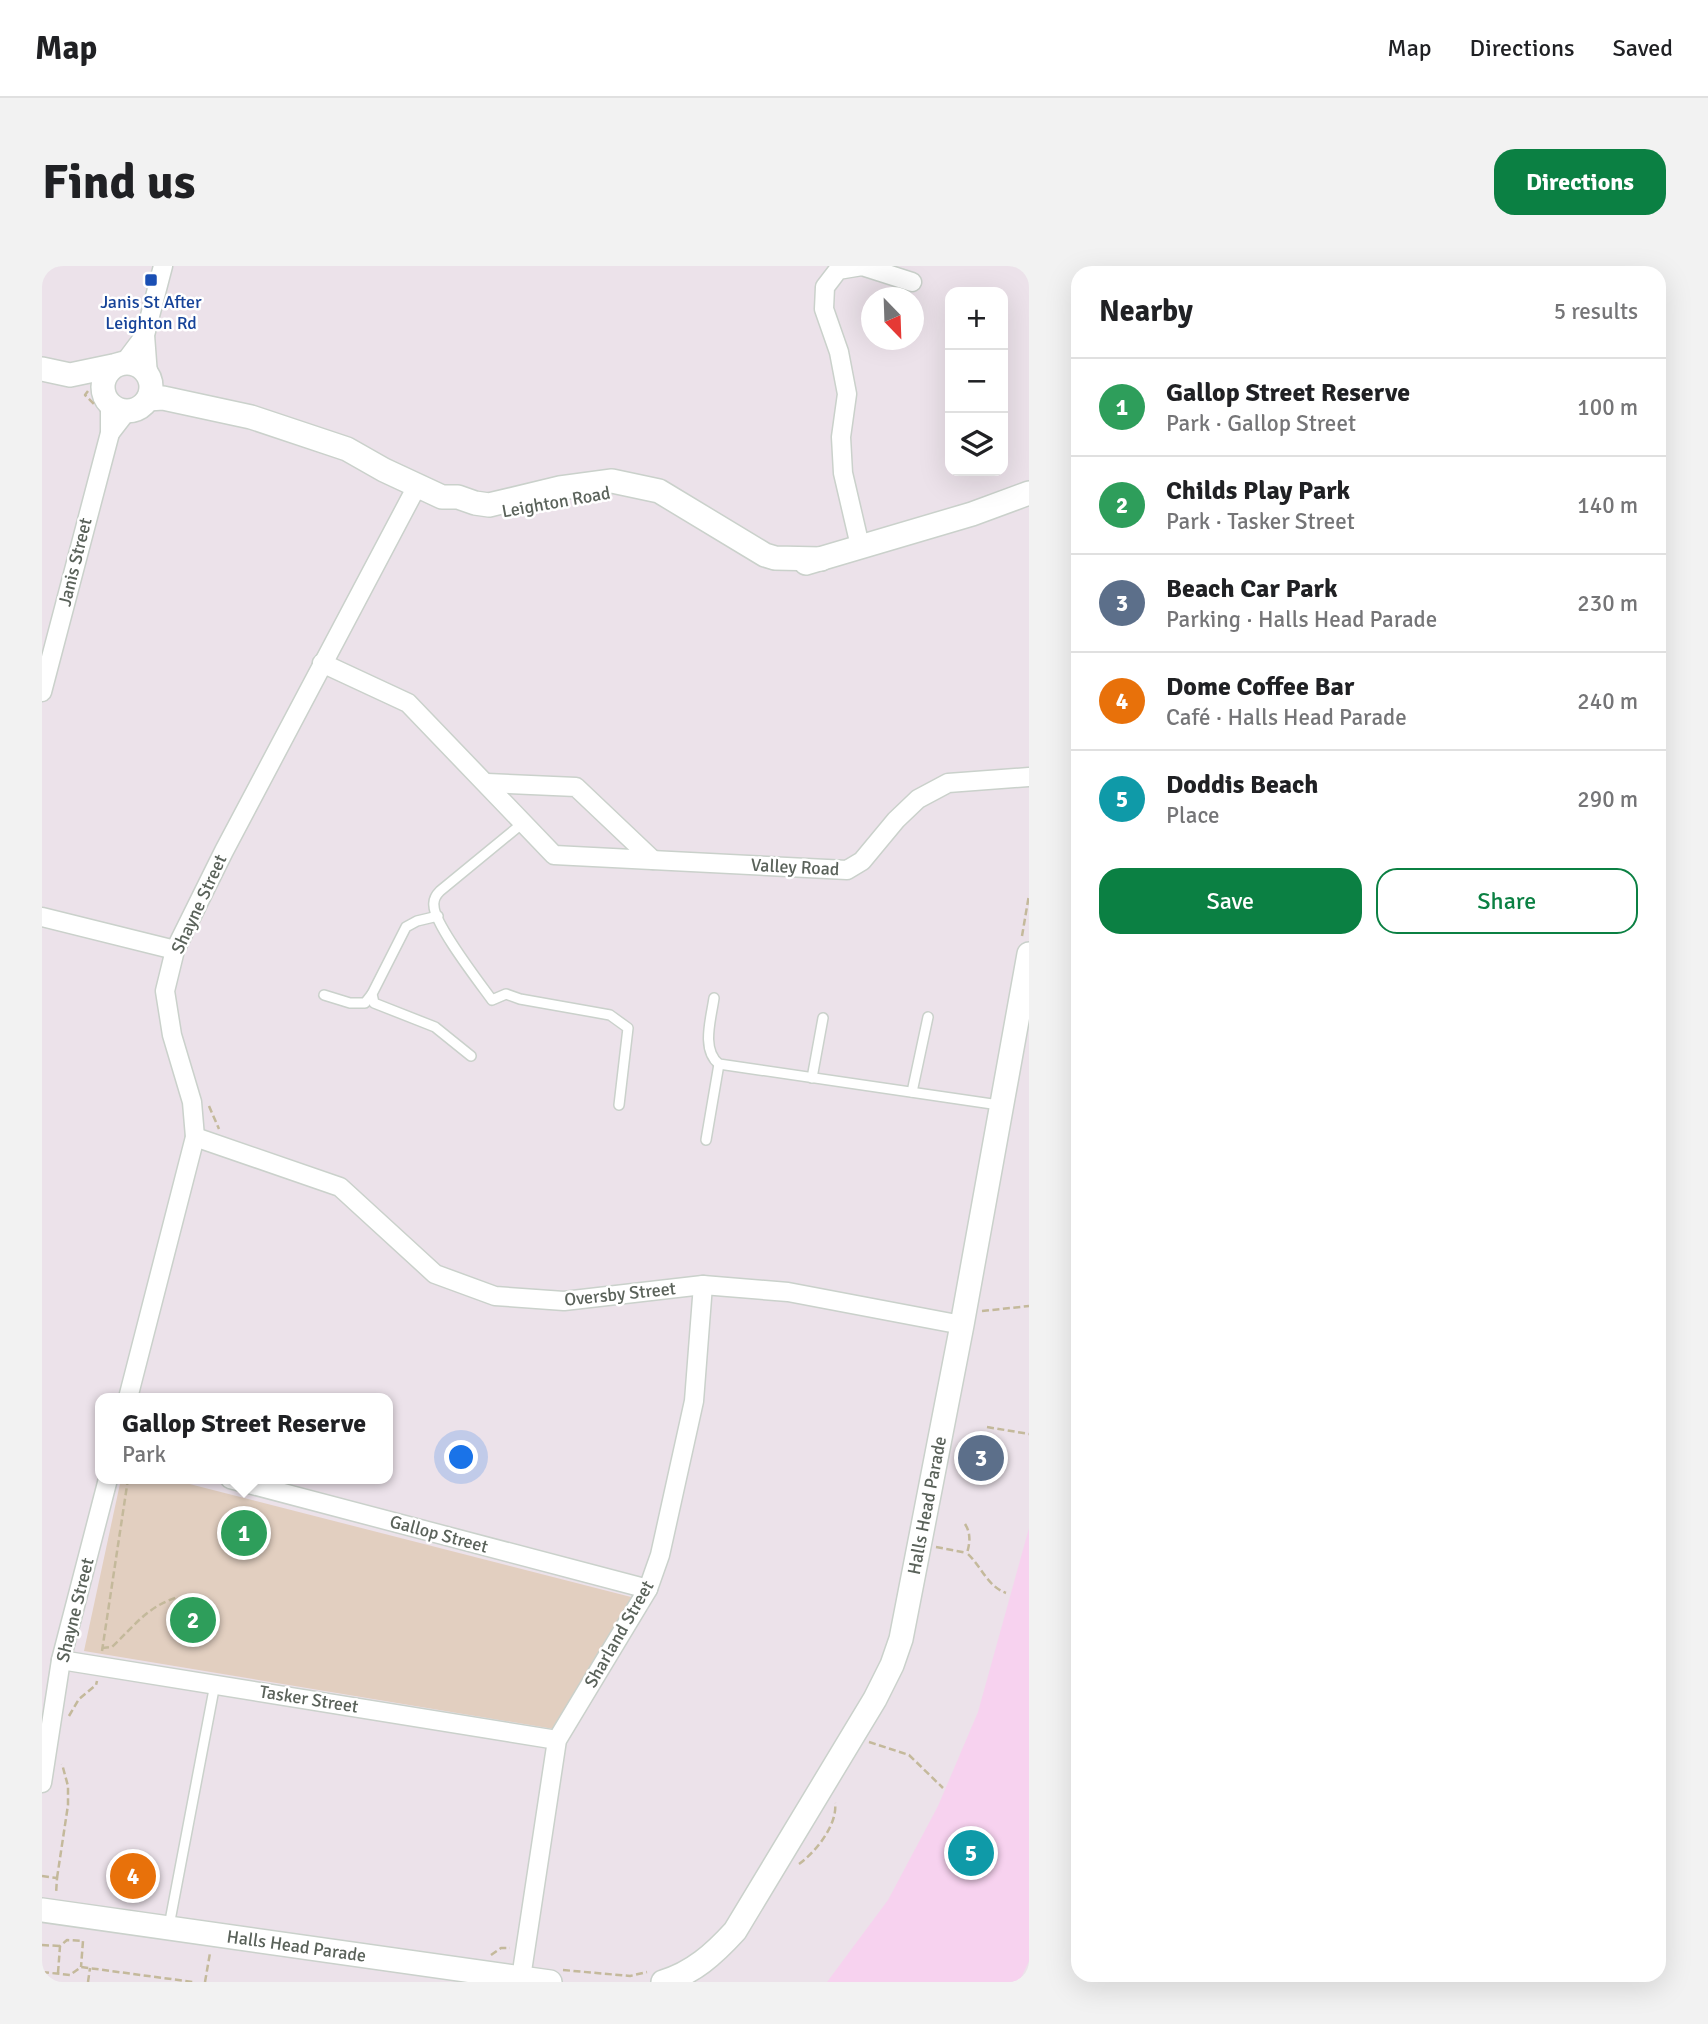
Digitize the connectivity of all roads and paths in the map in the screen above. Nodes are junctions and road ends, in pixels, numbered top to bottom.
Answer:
1 (163, 266) edge
2 (912, 282) dead end
3 (145, 335) junction
4 (118, 365) junction
5 (42, 369) edge
6 (70, 375) junction
7 (153, 388) junction
8 (114, 404) junction
9 (417, 486) junction
10 (1028, 493) edge
11 (859, 545) junction
12 (322, 663) junction
13 (42, 692) edge
14 (1029, 777) edge
15 (487, 783) junction
16 (524, 822) junction
17 (653, 860) junction
18 (1029, 895) edge
19 (438, 916) junction
20 (42, 917) edge
21 (1025, 945) edge
22 (175, 950) junction
23 (372, 994) junction
24 (324, 995) dead end
25 (714, 998) dead end
26 (928, 1017) dead end
27 (823, 1018) dead end
28 (471, 1056) dead end
29 (719, 1064) junction
30 (812, 1078) junction
31 (912, 1092) junction
32 (206, 1098) dead end
33 (619, 1105) dead end
34 (1001, 1105) junction
35 (195, 1137) junction
36 (706, 1140) dead end
37 (218, 1144) junction
38 (703, 1284) junction
39 (1029, 1306) edge
40 (969, 1318) junction
41 (129, 1393) edge
42 (988, 1427) dead end
43 (1029, 1434) edge
44 (107, 1484) edge
45 (127, 1484) edge
46 (249, 1484) edge
47 (965, 1524) dead end
48 (934, 1547) dead end
49 (967, 1553) junction
50 (648, 1589) junction
51 (1006, 1593) dead end
52 (178, 1597) dead end
53 (102, 1648) junction
54 (61, 1660) junction
55 (100, 1666) junction
56 (215, 1684) junction
57 (68, 1718) dead end
58 (557, 1740) junction
59 (869, 1742) dead end
60 (63, 1754) dead end
61 (42, 1783) edge
62 (943, 1788) dead end
63 (57, 1878) dead end
64 (42, 1910) edge
65 (169, 1928) junction
66 (42, 1945) edge
67 (60, 1946) junction
68 (525, 1948) junction
69 (482, 1959) dead end
70 (81, 1967) junction
71 (90, 1968) junction
72 (42, 1972) edge
73 (58, 1973) junction
74 (553, 1976) edge
75 (656, 1977) edge
76 (520, 1978) junction
77 (88, 1982) edge
78 (193, 1982) edge

1 - 3 street
2 - 11 street
3 - 4 street
3 - 7 street
4 - 6 street
4 - 7 street, Leighton Road
4 - 8 street
5 - 6 street
6 - 8 street
7 - 8 street
7 - 9 street, Leighton Road
8 - 13 street, Janis Street
9 - 11 street, Leighton Road
9 - 12 street, Shayne Street
10 - 11 street, Leighton Road
12 - 15 street, Valley Road
12 - 22 street, Shayne Street
14 - 17 street, Valley Road
15 - 16 street, Valley Road
15 - 17 street
16 - 17 street, Valley Road
16 - 19 lane
18 - 21 path
19 - 23 lane
19 - 33 lane
20 - 22 street
21 - 34 street, Halls Head Parade
22 - 35 street, Shayne Street
23 - 24 lane
23 - 28 lane
25 - 29 lane
26 - 31 lane
27 - 30 lane
29 - 30 lane
29 - 36 lane
30 - 31 lane
31 - 34 lane
32 - 37 path
34 - 40 street, Halls Head Parade
35 - 37 street, Oversby Street
35 - 41 street, Shayne Street
37 - 38 street, Oversby Street
38 - 40 street, Oversby Street
38 - 50 street, Sharland Street
39 - 40 path
40 - 75 street, Halls Head Parade
42 - 43 path
44 - 54 street, Shayne Street
45 - 53 path
46 - 50 street, Gallop Street
47 - 49 path
48 - 49 path
49 - 51 path
50 - 58 street, Sharland Street
52 - 53 path
53 - 55 path
54 - 55 street, Tasker Street
54 - 61 street, Shayne Street
55 - 56 street, Tasker Street
55 - 57 path
56 - 58 street, Tasker Street
56 - 65 lane
58 - 68 street, Sharland Street
59 - 62 path
60 - 63 path
64 - 65 street, Halls Head Parade
65 - 76 street, Halls Head Parade
66 - 67 path
67 - 70 path
67 - 73 path
68 - 69 path
68 - 76 street, Sharland Street
70 - 71 path
70 - 73 path
71 - 77 path
71 - 78 path
72 - 73 path
74 - 75 path
74 - 76 street, Halls Head Parade

